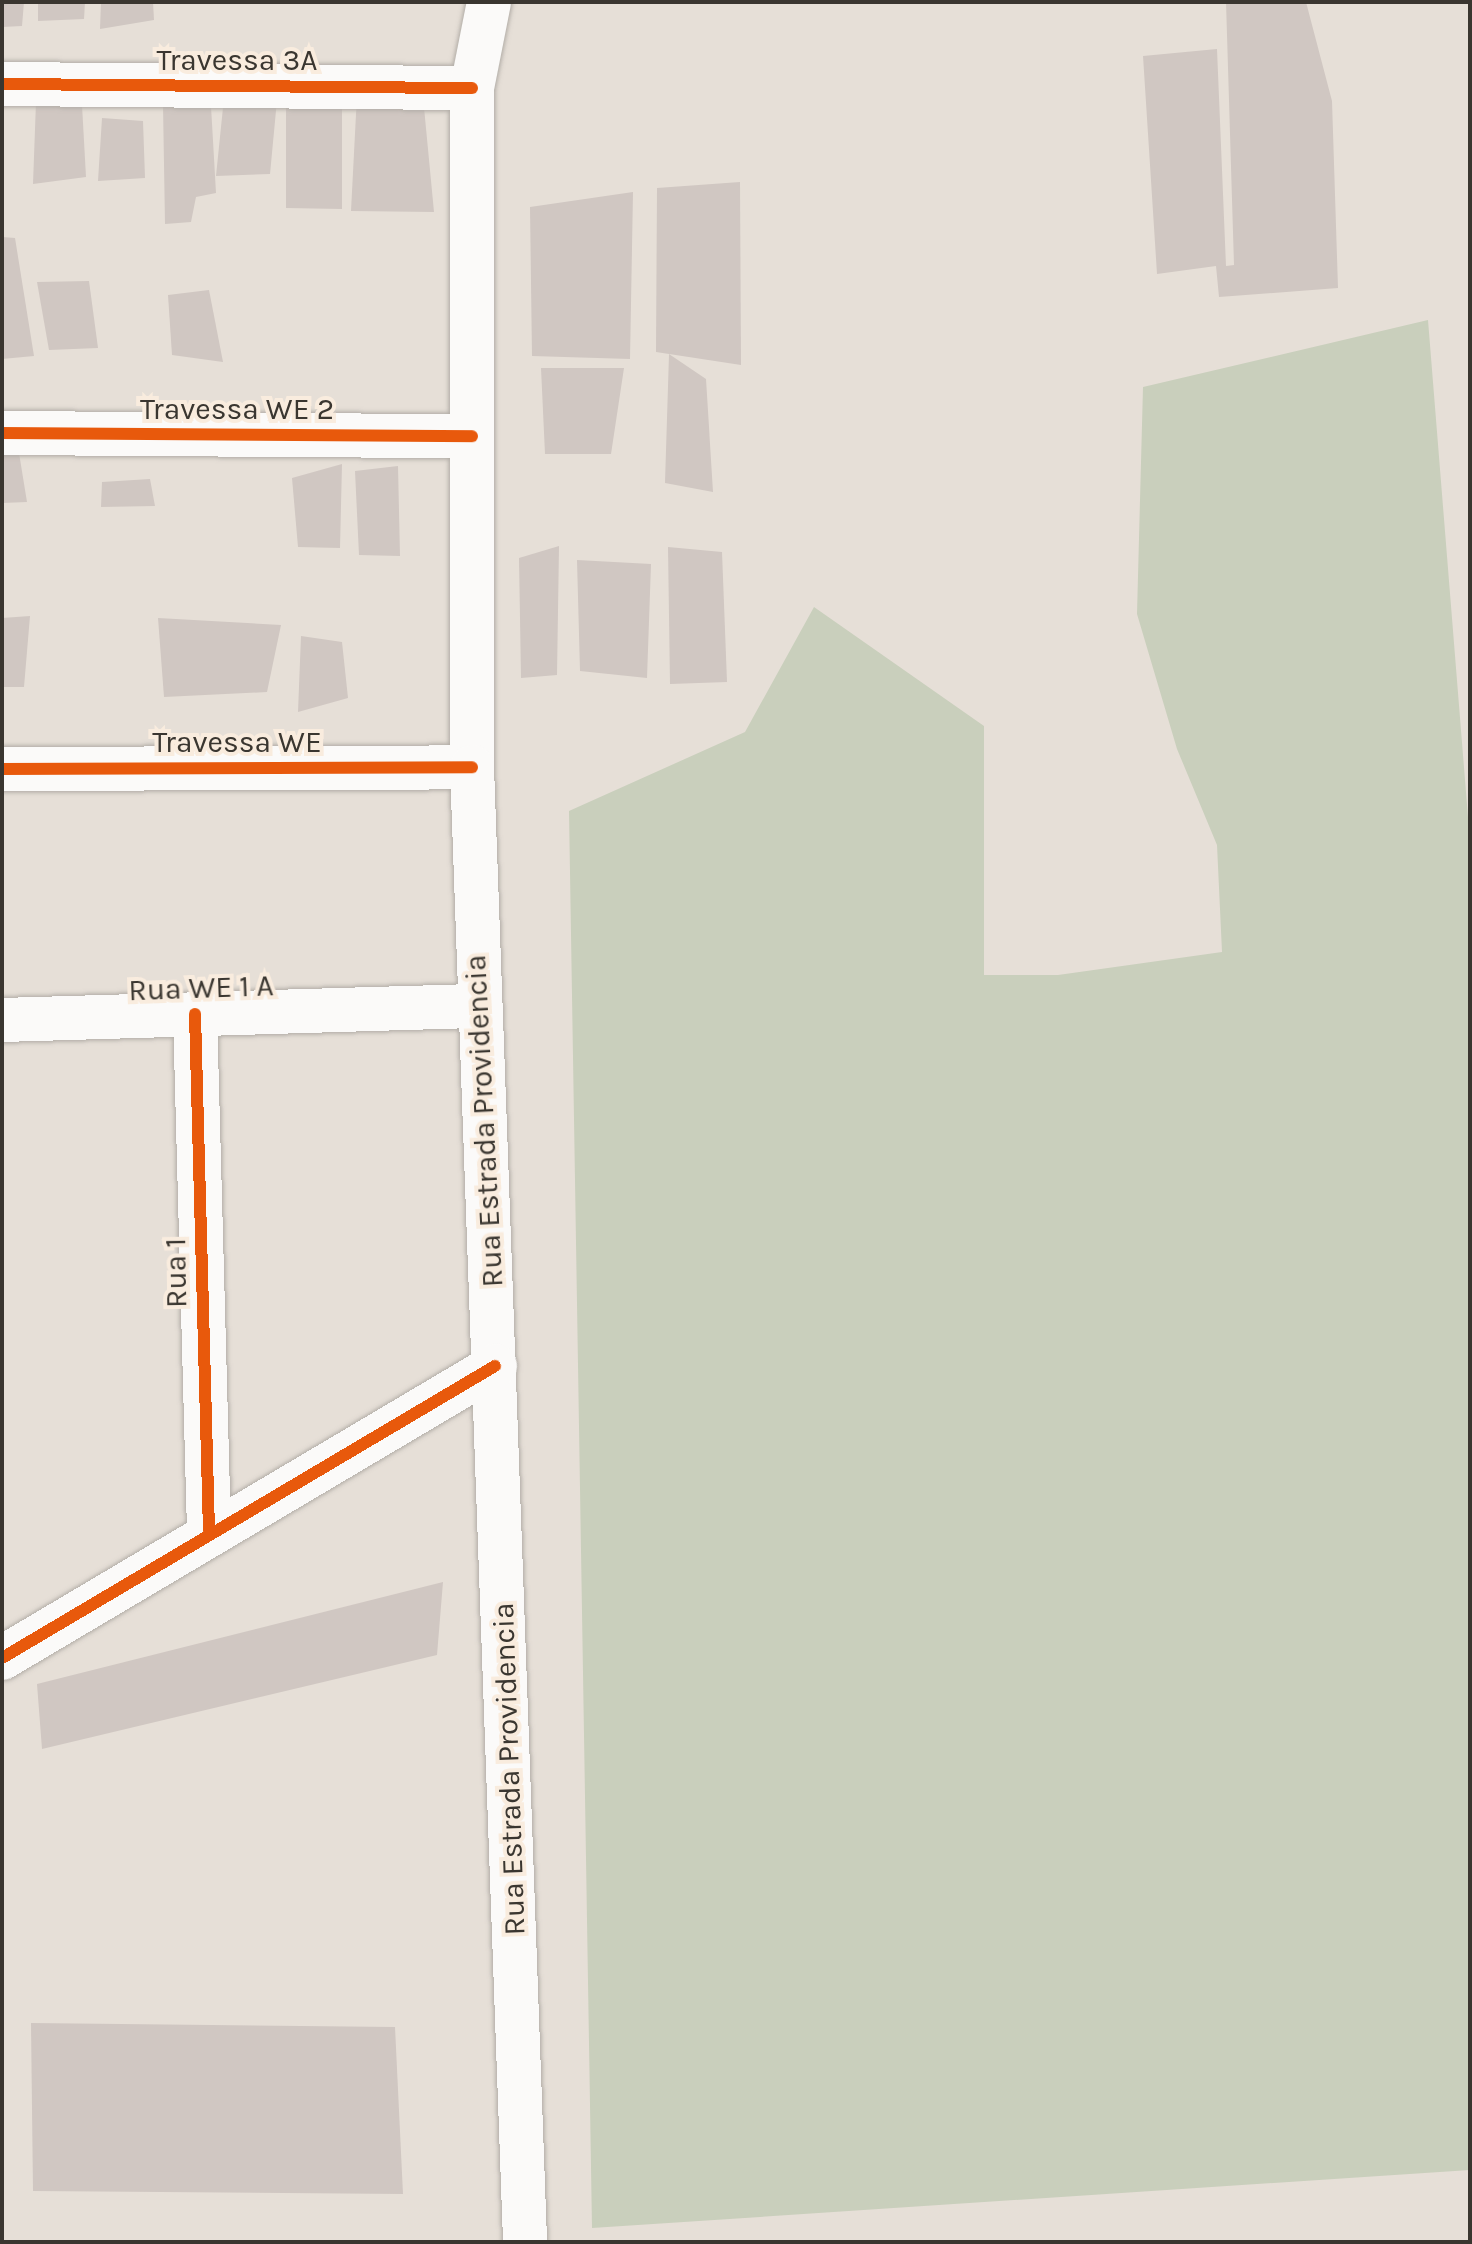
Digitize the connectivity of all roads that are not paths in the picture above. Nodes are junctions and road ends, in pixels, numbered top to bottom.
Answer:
1 (489, 2) edge
2 (2, 84) edge
3 (472, 88) junction
4 (2, 433) edge
5 (472, 436) junction
6 (472, 767) junction
7 (2, 769) edge
8 (478, 1006) junction
9 (195, 1014) junction
10 (2, 1020) edge
11 (495, 1366) junction
12 (209, 1531) junction
13 (2, 1658) edge
14 (525, 2242) edge

1 - 3 street, Rua Estrada Providencia
2 - 3 street, Travessa 3A
3 - 5 street, Rua Estrada Providencia
4 - 5 street, Travessa WE 2
5 - 6 street, Rua Estrada Providencia
6 - 7 street, Travessa WE
6 - 8 street, Rua Estrada Providencia
8 - 9 street, Rua WE 1 A
8 - 11 street, Rua Estrada Providencia
9 - 10 street, Rua WE 1 A
9 - 12 street, Rua 1
11 - 12 street
11 - 14 street, Rua Estrada Providencia
12 - 13 street

